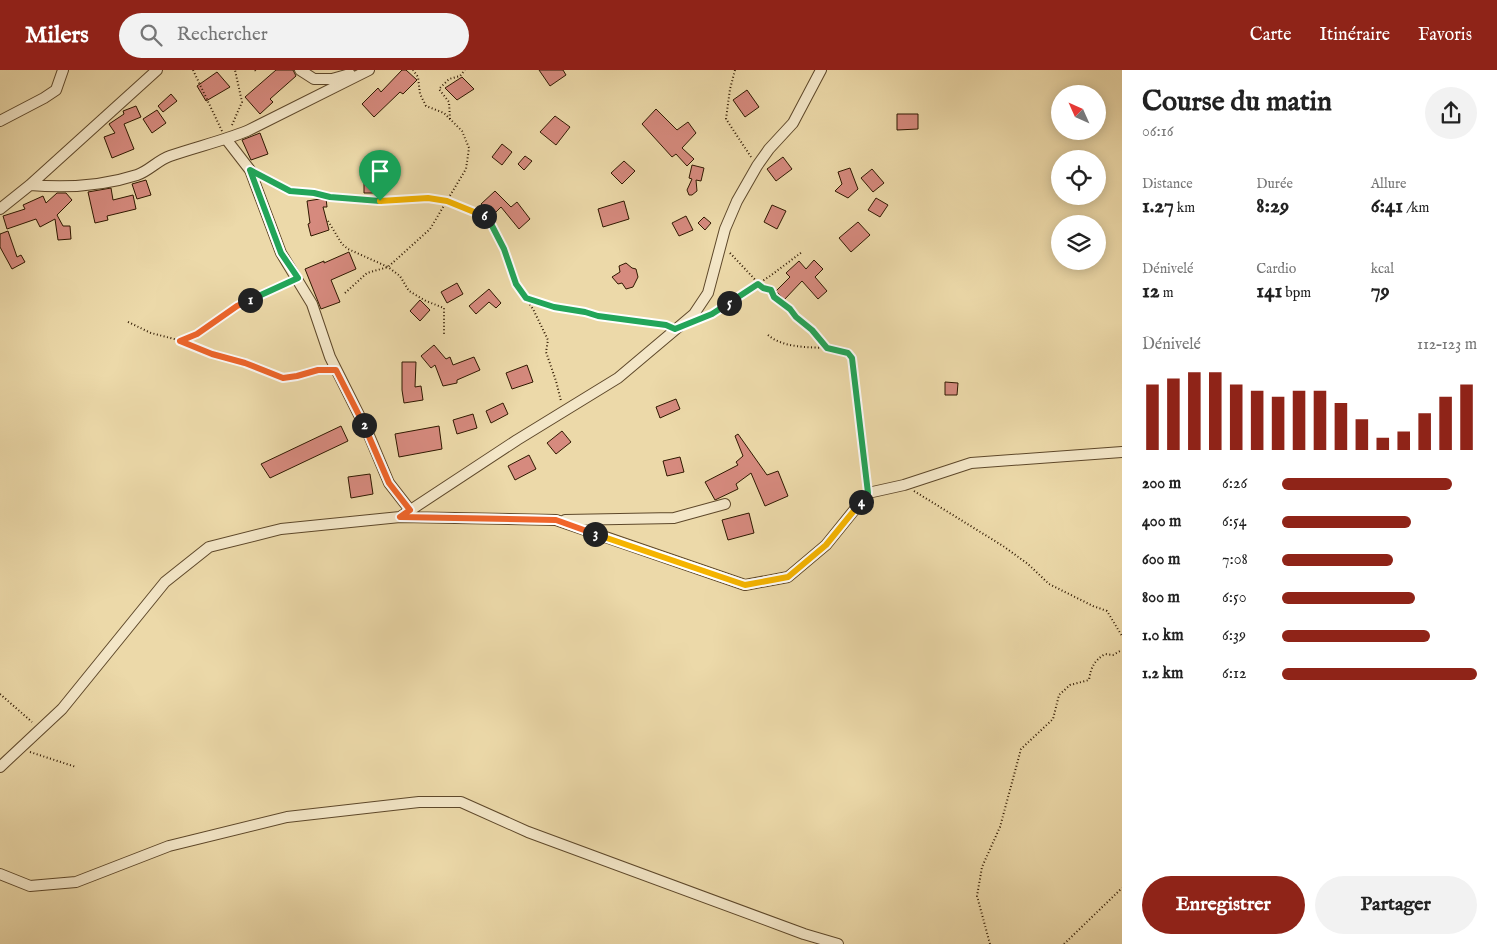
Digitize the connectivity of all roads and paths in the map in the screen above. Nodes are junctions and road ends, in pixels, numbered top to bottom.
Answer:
1 (63, 70) edge
2 (157, 70) edge
3 (193, 70) edge
4 (235, 70) edge
5 (300, 70) edge
6 (368, 70) edge
7 (414, 70) edge
8 (465, 70) edge
9 (735, 70) edge
10 (821, 70) edge
11 (450, 119) junction
12 (0, 121) edge
13 (226, 140) junction
14 (757, 166) junction
15 (250, 170) junction
16 (30, 185) junction
17 (447, 201) junction
18 (0, 209) edge
19 (328, 221) dead end
20 (722, 242) junction
21 (802, 252) dead end
22 (388, 267) junction
23 (298, 278) junction
24 (758, 284) junction
25 (344, 293) dead end
26 (526, 298) junction
27 (702, 318) dead end
28 (128, 322) dead end
29 (675, 329) junction
30 (768, 335) dead end
31 (444, 336) dead end
32 (180, 341) junction
33 (827, 348) junction
34 (336, 370) junction
35 (565, 411) junction
36 (1122, 452) edge
37 (904, 485) junction
38 (868, 493) junction
39 (725, 504) dead end
40 (410, 510) junction
41 (400, 517) junction
42 (556, 520) junction
43 (1122, 636) edge
44 (1122, 650) edge
45 (0, 694) edge
46 (41, 729) junction
47 (21, 748) junction
48 (0, 767) edge
49 (76, 767) dead end
50 (0, 874) edge
51 (1122, 888) edge
52 (838, 944) edge
53 (990, 944) edge
54 (1064, 944) edge

1 - 12 street
2 - 16 street
3 - 13 path
4 - 13 path
5 - 6 street
6 - 13 street
7 - 11 path
8 - 11 path
9 - 14 path
10 - 14 street
11 - 17 path
13 - 15 street
13 - 16 street
14 - 20 street
15 - 17 path
15 - 23 street
16 - 18 street
17 - 22 path
17 - 26 path
19 - 22 path
20 - 24 path
20 - 29 street
21 - 24 path
22 - 25 path
22 - 31 path
23 - 32 path
23 - 34 street
24 - 27 path
24 - 33 path
26 - 29 path
26 - 35 path
28 - 32 path
29 - 35 street
30 - 33 path
32 - 34 path
33 - 38 path
34 - 40 street
35 - 40 street
36 - 37 street
37 - 38 street
37 - 43 path
38 - 42 street
39 - 42 street
40 - 41 street
41 - 42 street
41 - 46 street
44 - 53 path
45 - 46 path
46 - 47 street
47 - 48 street
47 - 49 path
50 - 52 street
51 - 54 path

